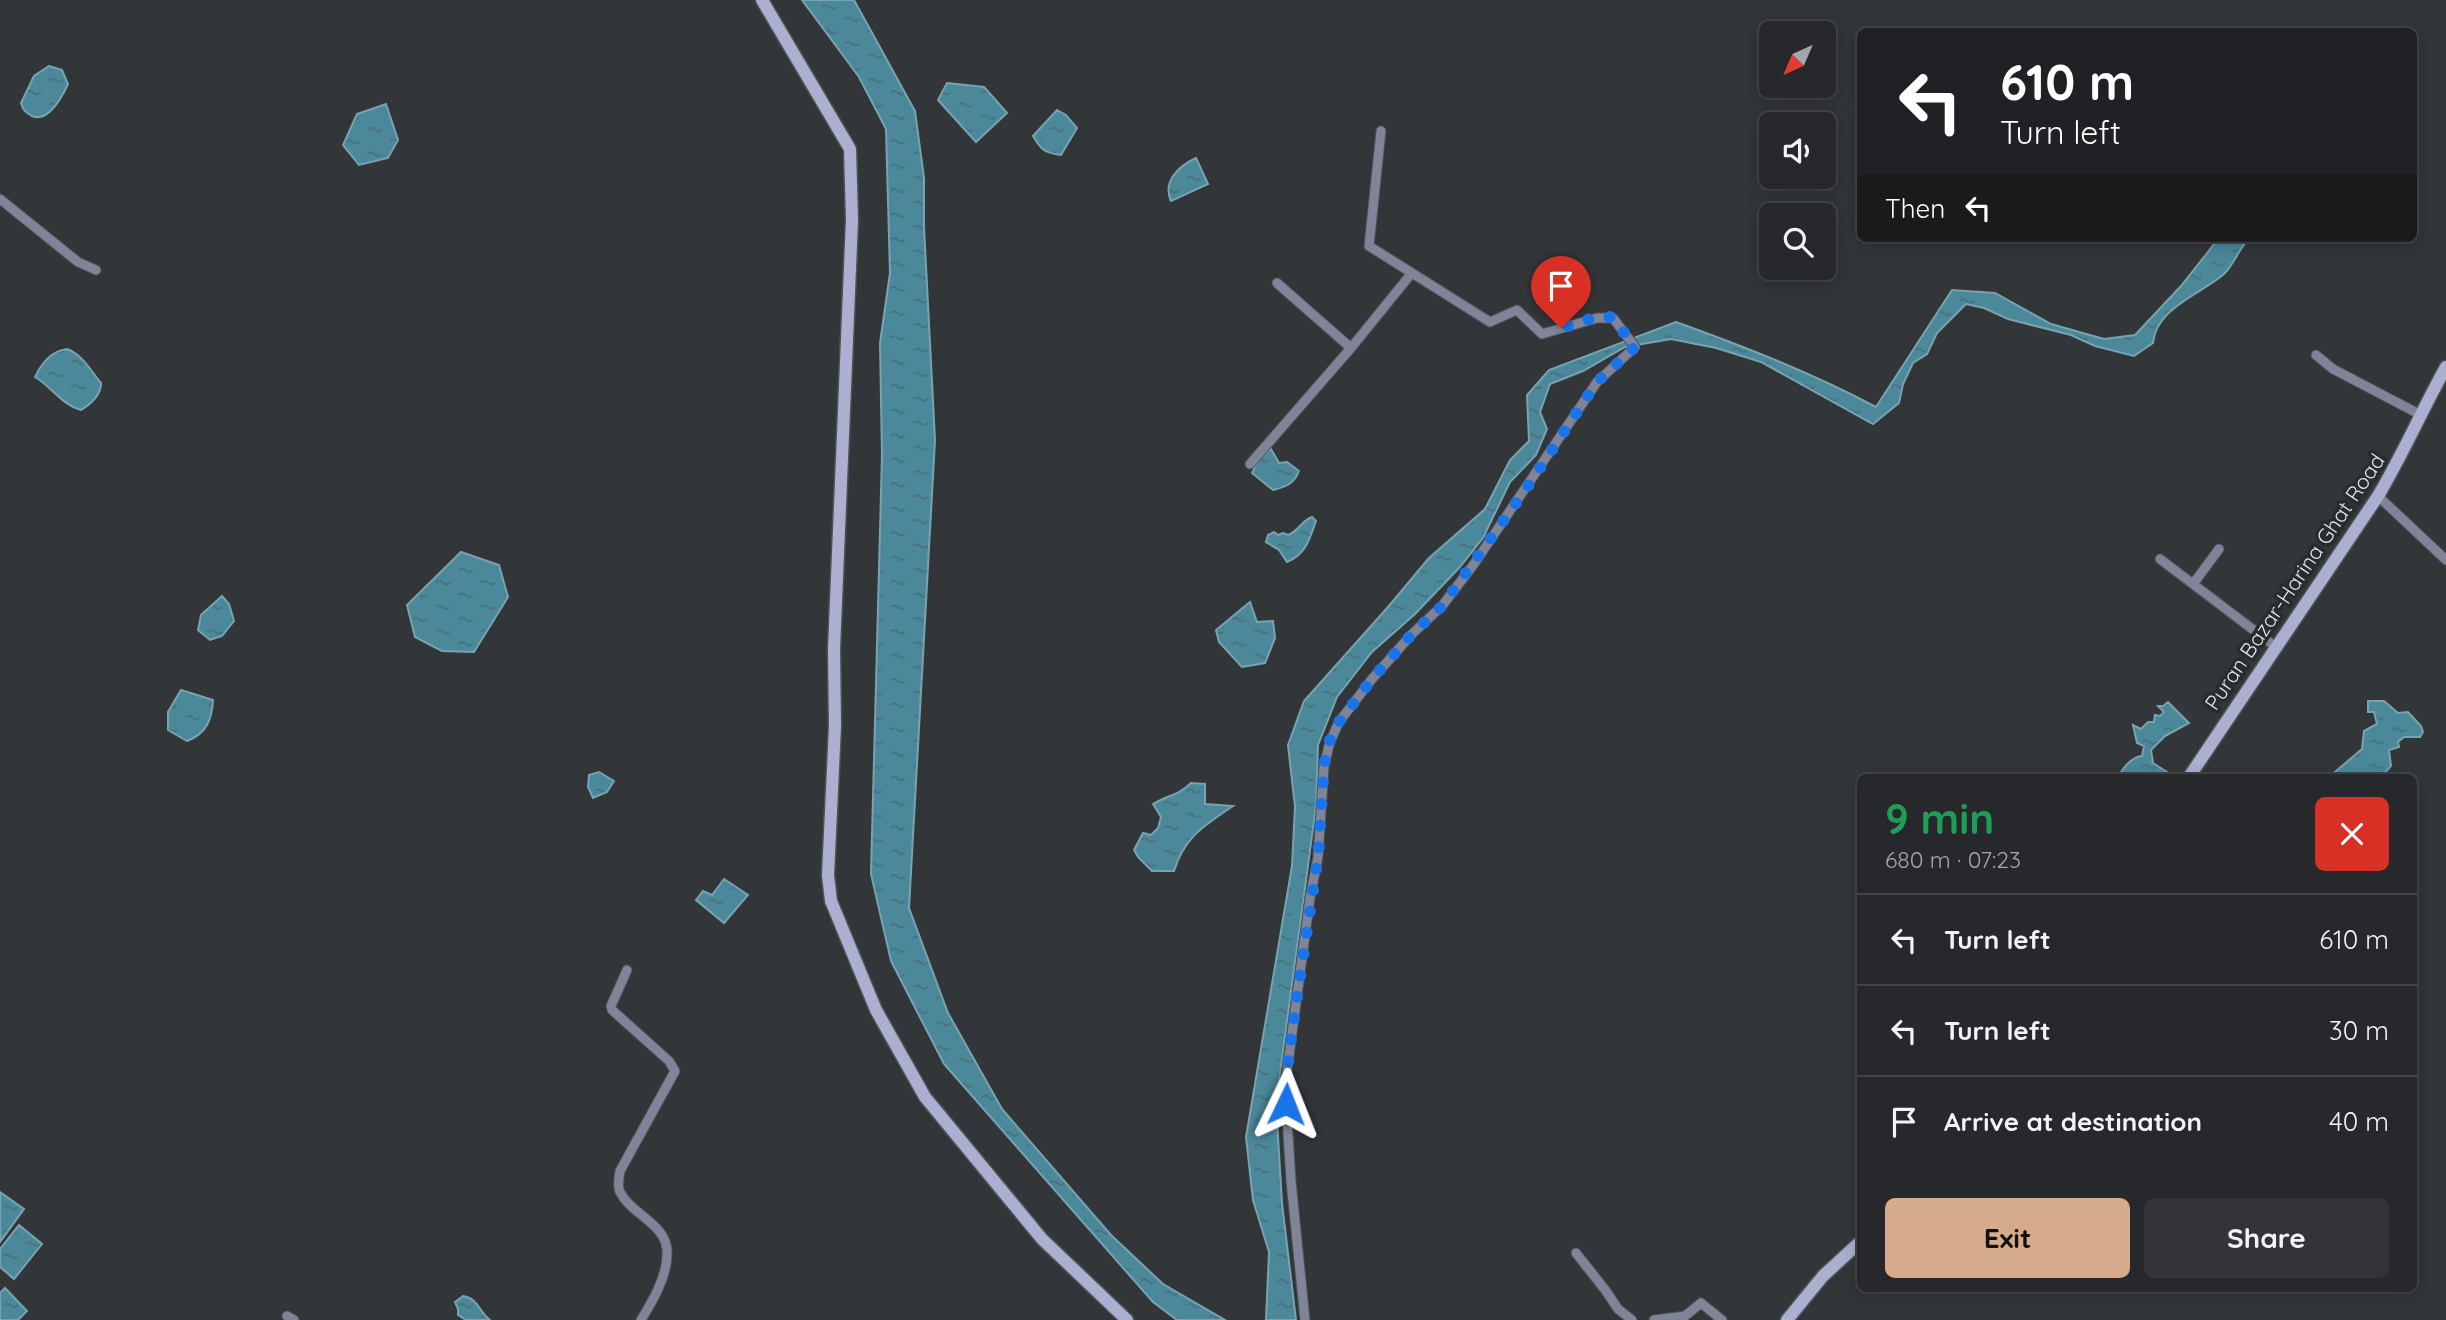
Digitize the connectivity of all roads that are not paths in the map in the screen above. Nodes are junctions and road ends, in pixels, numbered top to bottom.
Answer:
1 (762, 0) edge
2 (1381, 131) dead end
3 (0, 199) edge
4 (96, 270) dead end
5 (1411, 274) junction
6 (1277, 283) dead end
7 (1351, 348) junction
8 (2316, 355) dead end
9 (2446, 367) edge
10 (2419, 414) junction
11 (1250, 464) dead end
12 (2378, 496) junction
13 (2219, 549) dead end
14 (2160, 559) dead end
15 (2446, 560) edge
16 (2193, 584) junction
17 (2276, 646) junction
18 (2191, 774) edge
19 (627, 970) dead end
20 (1857, 1245) edge
21 (1576, 1254) dead end
22 (640, 1320) edge
23 (1127, 1320) edge
24 (1305, 1320) edge
25 (1632, 1320) edge
26 (1654, 1320) edge
27 (1722, 1320) edge
28 (1787, 1320) edge

1 - 23 main road
2 - 5 street
3 - 4 street
5 - 7 street
5 - 24 street
6 - 7 street
7 - 11 street
8 - 10 street
9 - 10 main road, Puran Bazar-Harina Ghat Road
10 - 12 main road, Puran Bazar-Harina Ghat Road
12 - 15 street
12 - 17 main road, Puran Bazar-Harina Ghat Road
13 - 16 street
14 - 16 street
16 - 17 street
17 - 18 main road, Puran Bazar-Harina Ghat Road
19 - 22 street
20 - 28 main road
21 - 25 street
26 - 27 street

